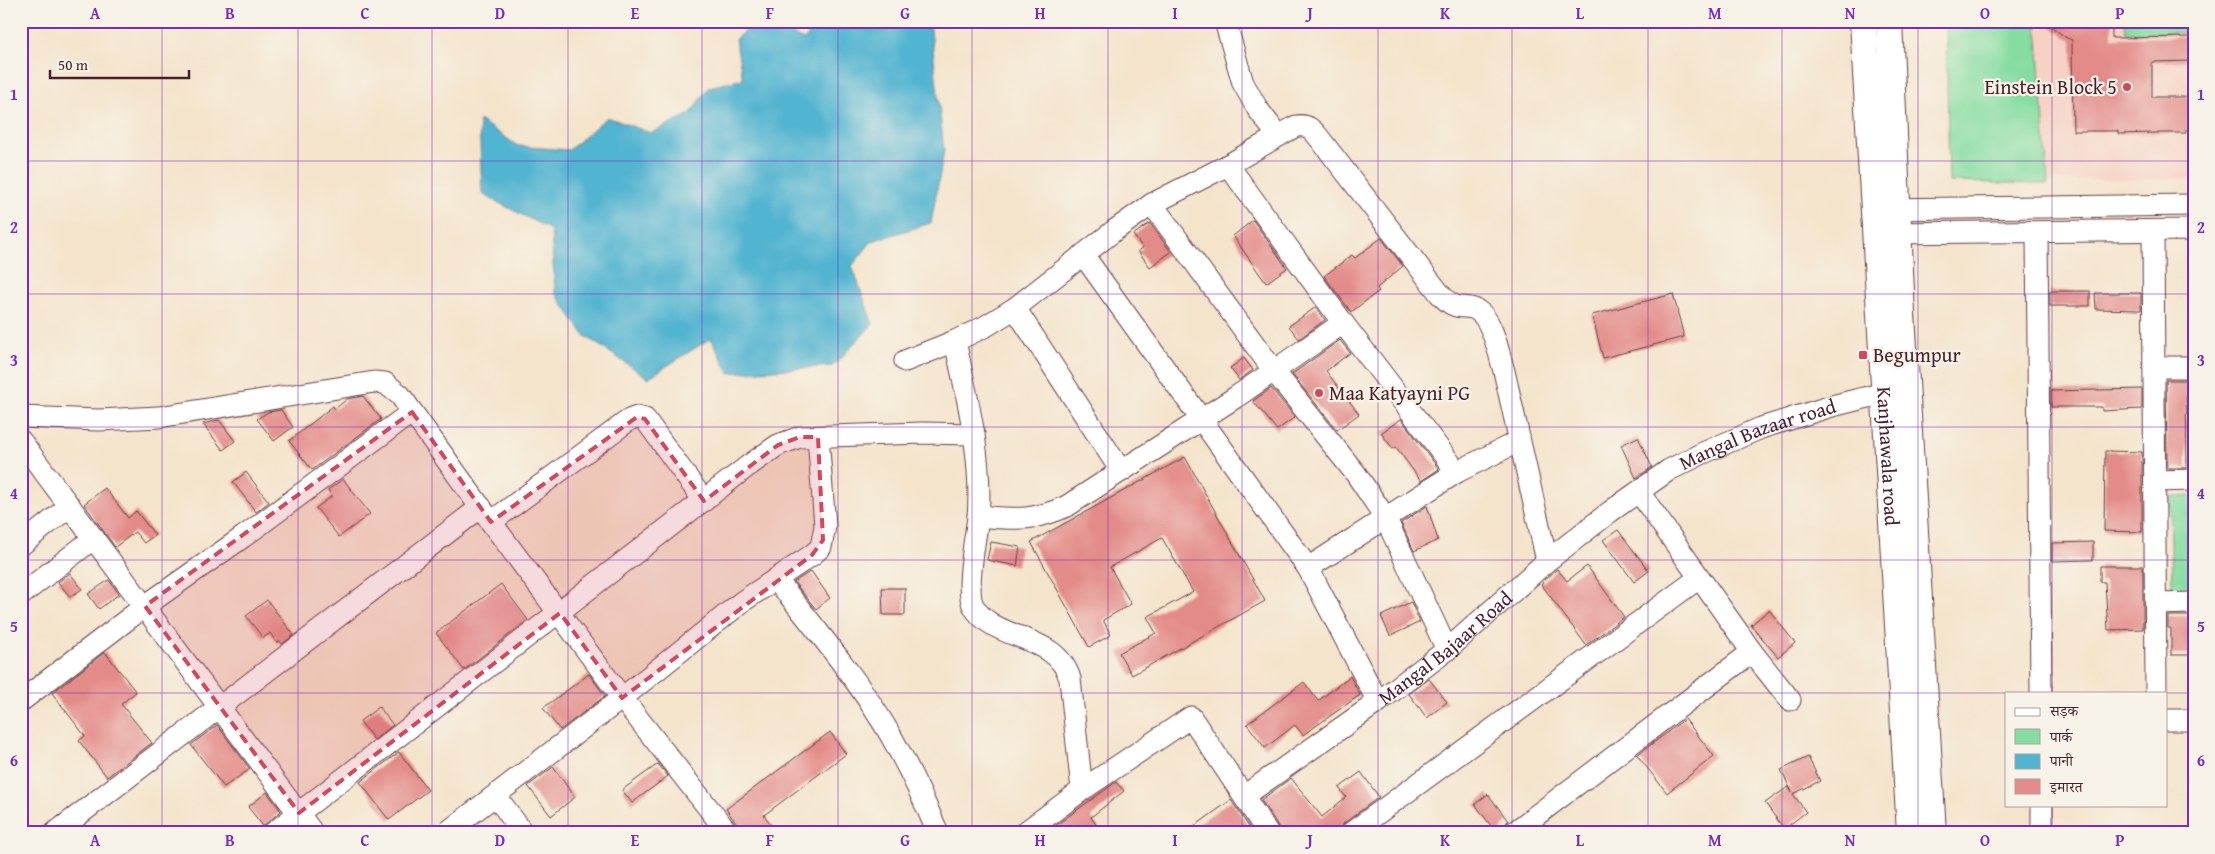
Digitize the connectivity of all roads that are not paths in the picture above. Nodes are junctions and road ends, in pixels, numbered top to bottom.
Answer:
1 (1225, 21) edge
2 (1863, 21) edge
3 (1889, 21) edge
4 (1278, 136) junction
5 (1228, 165) junction
6 (1152, 204) junction
7 (2194, 205) edge
8 (1887, 221) junction
9 (2153, 230) junction
10 (2194, 230) edge
11 (2037, 232) junction
12 (1084, 256) junction
13 (1015, 308) junction
14 (1343, 323) junction
15 (955, 341) junction
16 (905, 361) dead end
17 (2154, 367) junction
18 (2194, 367) edge
19 (1274, 371) junction
20 (1884, 394) junction
21 (412, 412) junction
22 (21, 417) edge
23 (1202, 419) junction
24 (974, 434) junction
25 (818, 437) junction
26 (1519, 441) junction
27 (22, 443) edge
28 (1121, 472) junction
29 (1457, 472) junction
30 (2194, 480) edge
31 (2155, 481) junction
32 (1639, 492) junction
33 (704, 501) junction
34 (70, 506) junction
35 (486, 514) junction
36 (978, 516) junction
37 (1385, 517) junction
38 (94, 538) junction
39 (21, 545) edge
40 (1547, 561) junction
41 (1308, 568) junction
42 (1699, 578) junction
43 (776, 579) junction
44 (21, 596) edge
45 (2194, 603) edge
46 (2156, 604) junction
47 (145, 606) junction
48 (560, 613) junction
49 (1447, 650) junction
50 (1752, 652) junction
51 (2041, 692) edge
52 (2156, 692) edge
53 (622, 698) junction
54 (1790, 700) dead end
55 (21, 701) edge
56 (1378, 702) junction
57 (221, 708) junction
58 (2168, 720) edge
59 (2194, 720) edge
60 (1082, 790) junction
61 (496, 796) junction
62 (1244, 796) junction
63 (2042, 806) edge
64 (299, 814) junction
65 (1259, 830) edge
66 (55, 833) edge
67 (273, 833) edge
68 (313, 833) edge
69 (446, 833) edge
70 (523, 833) edge
71 (728, 833) edge
72 (938, 833) edge
73 (1024, 833) edge
74 (1351, 833) edge
75 (1513, 833) edge
76 (1910, 833) edge
77 (1933, 833) edge
78 (2042, 833) edge

1 - 4 street
2 - 8 main road, Kanjhawala road
3 - 8 main road, Kanjhawala road
4 - 5 street
4 - 26 street
5 - 6 street
5 - 14 street
6 - 12 street
6 - 19 street
7 - 8 street
8 - 11 street
8 - 20 main road, Kanjhawala road
8 - 77 main road, Kanjhawala road
9 - 10 street
9 - 11 street
9 - 17 street
11 - 51 street
12 - 13 street
12 - 23 street
13 - 15 street
13 - 28 street
14 - 19 street
14 - 29 street
15 - 16 street
15 - 24 street
17 - 18 street
17 - 31 street
19 - 23 street
19 - 37 street
20 - 32 street, Mangal Bazaar road
20 - 76 main road, Kanjhawala road
21 - 22 street
21 - 35 street
21 - 47 street
23 - 28 street
23 - 41 street
24 - 25 street
24 - 36 street
25 - 33 street
25 - 43 street
26 - 29 street
26 - 40 street
27 - 34 street
28 - 36 street
29 - 37 street
30 - 31 street
31 - 46 street
32 - 40 street, Mangal Bajaar Road
32 - 42 street
33 - 35 street
33 - 48 street
34 - 38 street
34 - 39 street
35 - 48 street
35 - 57 street
36 - 60 street
37 - 41 street
37 - 49 street
38 - 44 street
38 - 47 street
40 - 49 street, Mangal Bajaar Road
41 - 56 street
42 - 50 street
42 - 74 street
43 - 53 street
43 - 72 street
45 - 46 street
46 - 52 street
47 - 55 street
47 - 57 street
48 - 53 street
48 - 64 street
49 - 56 street, Mangal Bajaar Road
50 - 54 street
50 - 75 street
53 - 61 street
53 - 71 street
56 - 62 street, Mangal Bajaar Road
57 - 64 street
57 - 66 street
58 - 59 street
60 - 62 street
60 - 73 street
61 - 69 street
61 - 70 street
62 - 65 street
63 - 78 street
64 - 67 street
64 - 68 street

